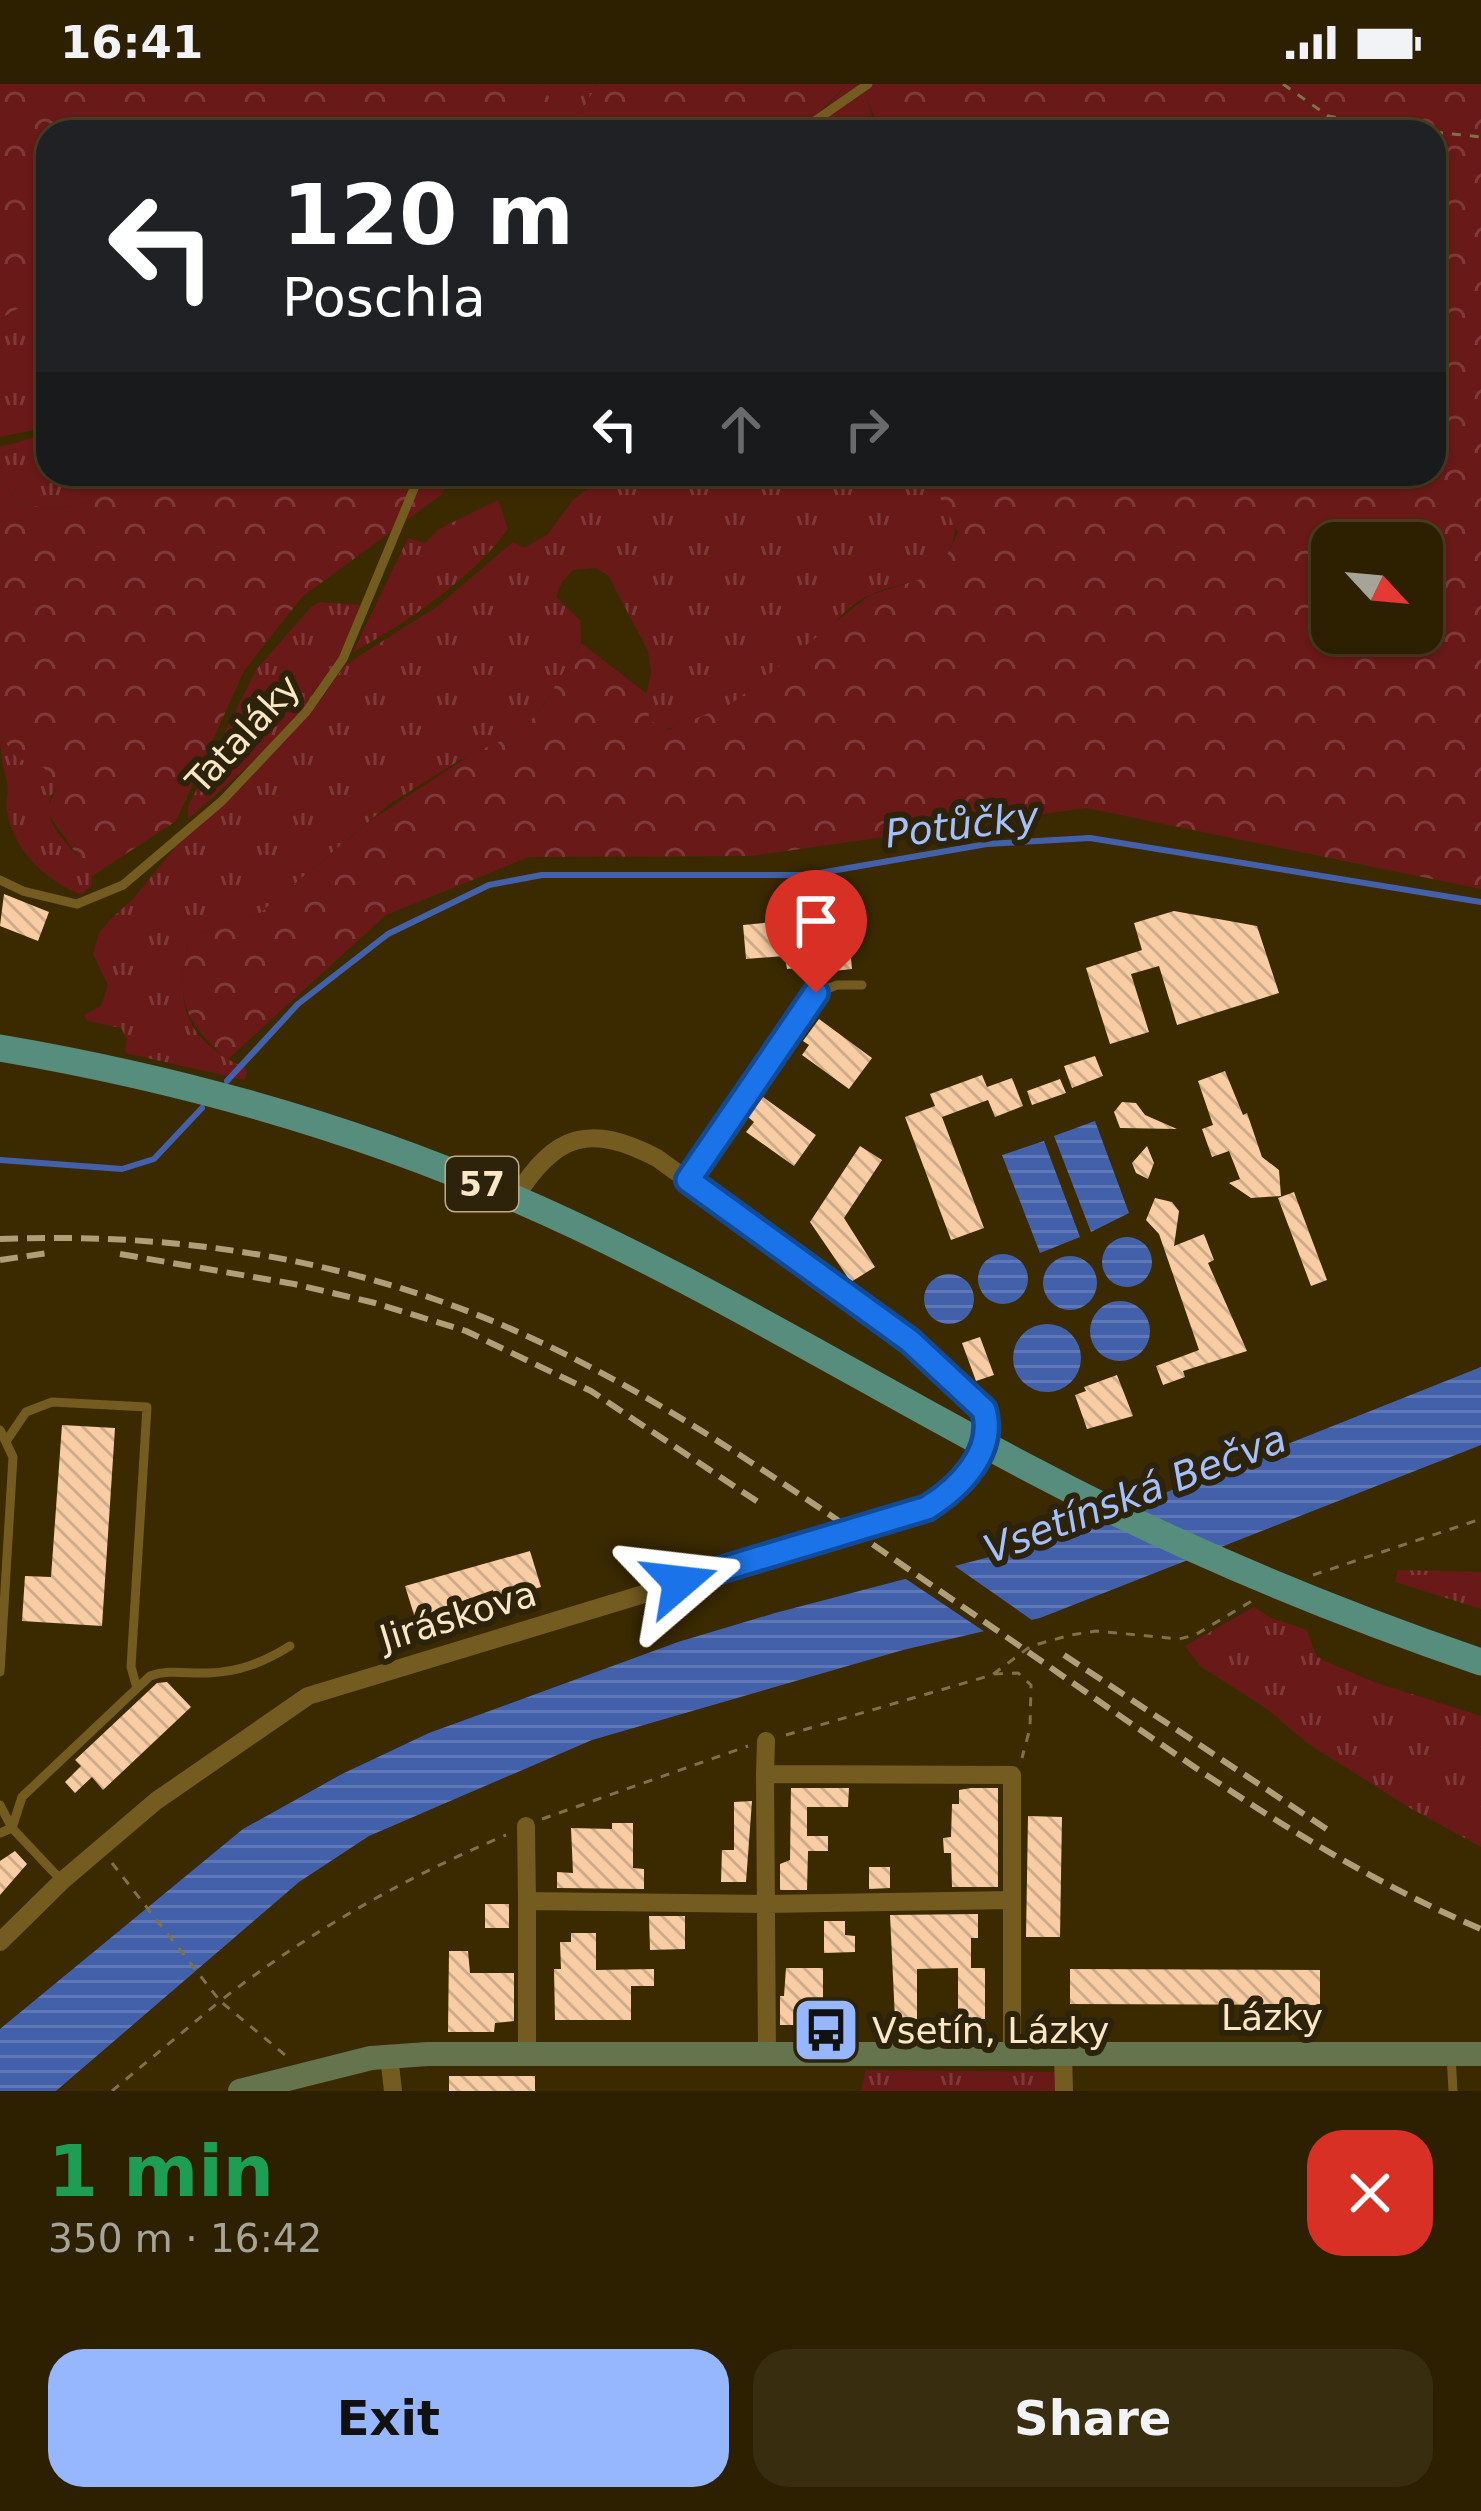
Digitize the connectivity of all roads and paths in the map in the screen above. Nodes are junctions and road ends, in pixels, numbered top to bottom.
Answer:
1 (868, 84) edge
2 (1283, 84) edge
3 (817, 120) edge
4 (1354, 120) edge
5 (1446, 133) edge
6 (1481, 137) edge
7 (415, 486) edge
8 (0, 880) edge
9 (862, 985) dead end
10 (0, 1048) edge
11 (688, 1180) junction
12 (515, 1198) junction
13 (3, 1435) edge
14 (1481, 1519) edge
15 (1301, 1580) dead end
16 (1262, 1596) dead end
17 (290, 1646) dead end
18 (1481, 1662) edge
19 (0, 1672) edge
20 (992, 1675) junction
21 (137, 1688) junction
22 (766, 1741) junction
23 (765, 1774) junction
24 (1012, 1774) junction
25 (0, 1804) edge
26 (526, 1826) junction
27 (4, 1829) edge
28 (99, 1848) junction
29 (62, 1881) junction
30 (527, 1900) junction
31 (1011, 1900) junction
32 (765, 1904) junction
33 (0, 1942) edge
34 (220, 2001) junction
35 (527, 2052) junction
36 (766, 2052) junction
37 (1012, 2053) junction
38 (1063, 2054) junction
39 (1451, 2054) junction
40 (1481, 2054) edge
41 (389, 2056) junction
42 (304, 2072) junction
43 (112, 2091) edge
44 (240, 2091) edge
45 (392, 2091) edge
46 (1064, 2091) edge
47 (1453, 2091) edge

1 - 3 lane
2 - 4 path
5 - 6 path
7 - 8 lane, Tataláky
9 - 11 lane
10 - 12 main road, 57
11 - 12 street
11 - 28 street, Jiráskova
12 - 18 main road, 57
13 - 19 lane
13 - 21 lane
14 - 15 path
16 - 20 path
17 - 21 lane
20 - 22 path
20 - 24 path
21 - 27 lane
22 - 23 street
22 - 26 path
23 - 24 street
23 - 32 street
24 - 31 street
25 - 27 lane
26 - 30 street
26 - 34 path
27 - 29 lane
28 - 29 street, Jiráskova
28 - 34 path
29 - 33 street, Jiráskova
30 - 32 street
30 - 35 street
31 - 32 street
31 - 37 street
32 - 36 street
34 - 42 path
34 - 43 path
35 - 36 street, Lázky
35 - 41 street, Lázky
36 - 37 street, Lázky
37 - 38 street, Lázky
38 - 39 street, Lázky
38 - 46 street
39 - 40 street, Lázky
39 - 47 lane
41 - 42 street, Lázky
41 - 45 street
42 - 44 street, Lázky

